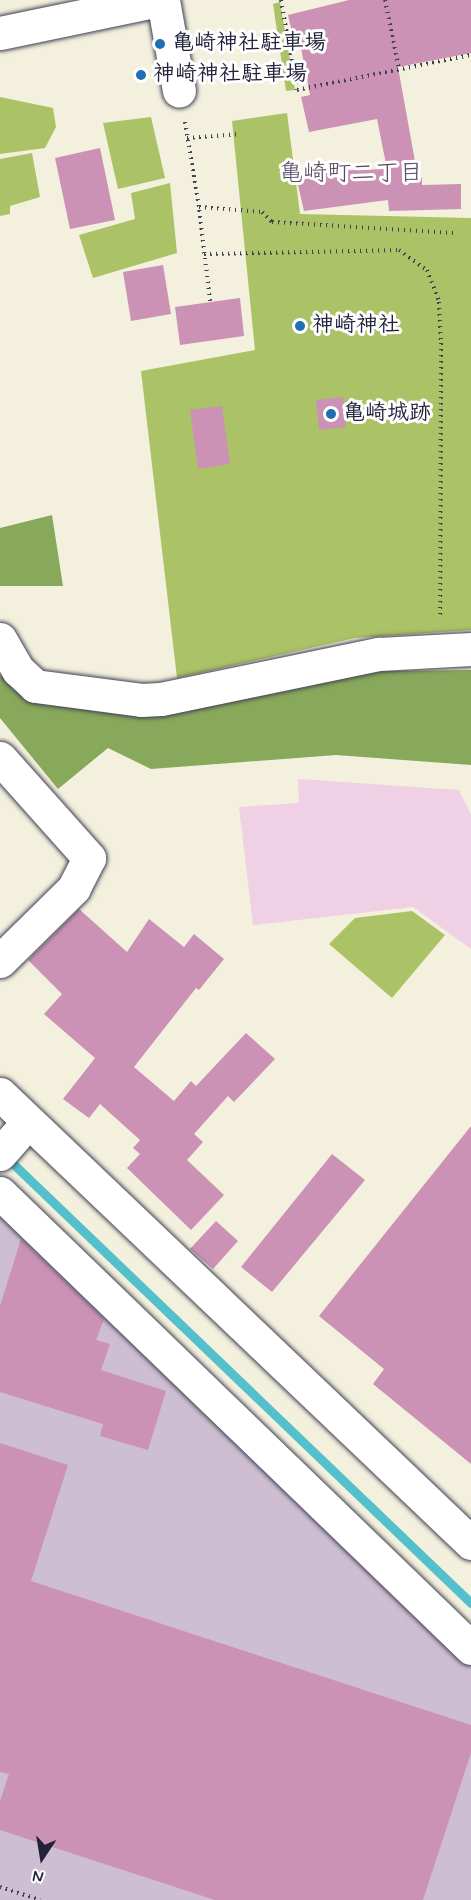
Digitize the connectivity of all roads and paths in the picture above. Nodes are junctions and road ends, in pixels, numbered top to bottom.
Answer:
1 (161, 0) edge
2 (281, 0) edge
3 (385, 0) edge
4 (0, 33) edge
5 (471, 55) edge
6 (399, 69) junction
7 (179, 91) joint
8 (239, 134) dead end
9 (187, 138) junction
10 (199, 207) junction
11 (454, 233) dead end
12 (204, 254) junction
13 (210, 301) dead end
14 (0, 639) edge
15 (456, 649) edge
16 (0, 758) edge
17 (0, 962) edge
18 (0, 1094) edge
19 (28, 1122) junction
20 (0, 1153) edge
21 (0, 1193) edge
22 (471, 1543) edge
23 (471, 1648) edge
24 (0, 1887) edge
25 (40, 1900) edge

1 - 4 street
1 - 7 street
2 - 6 path
3 - 6 path
5 - 6 path
7 - 9 path
8 - 9 path
9 - 10 path
10 - 11 path
10 - 12 path
12 - 13 path
12 - 15 path
14 - 15 street
16 - 17 street
18 - 19 street
19 - 20 street
19 - 22 street
21 - 23 street
24 - 25 path

